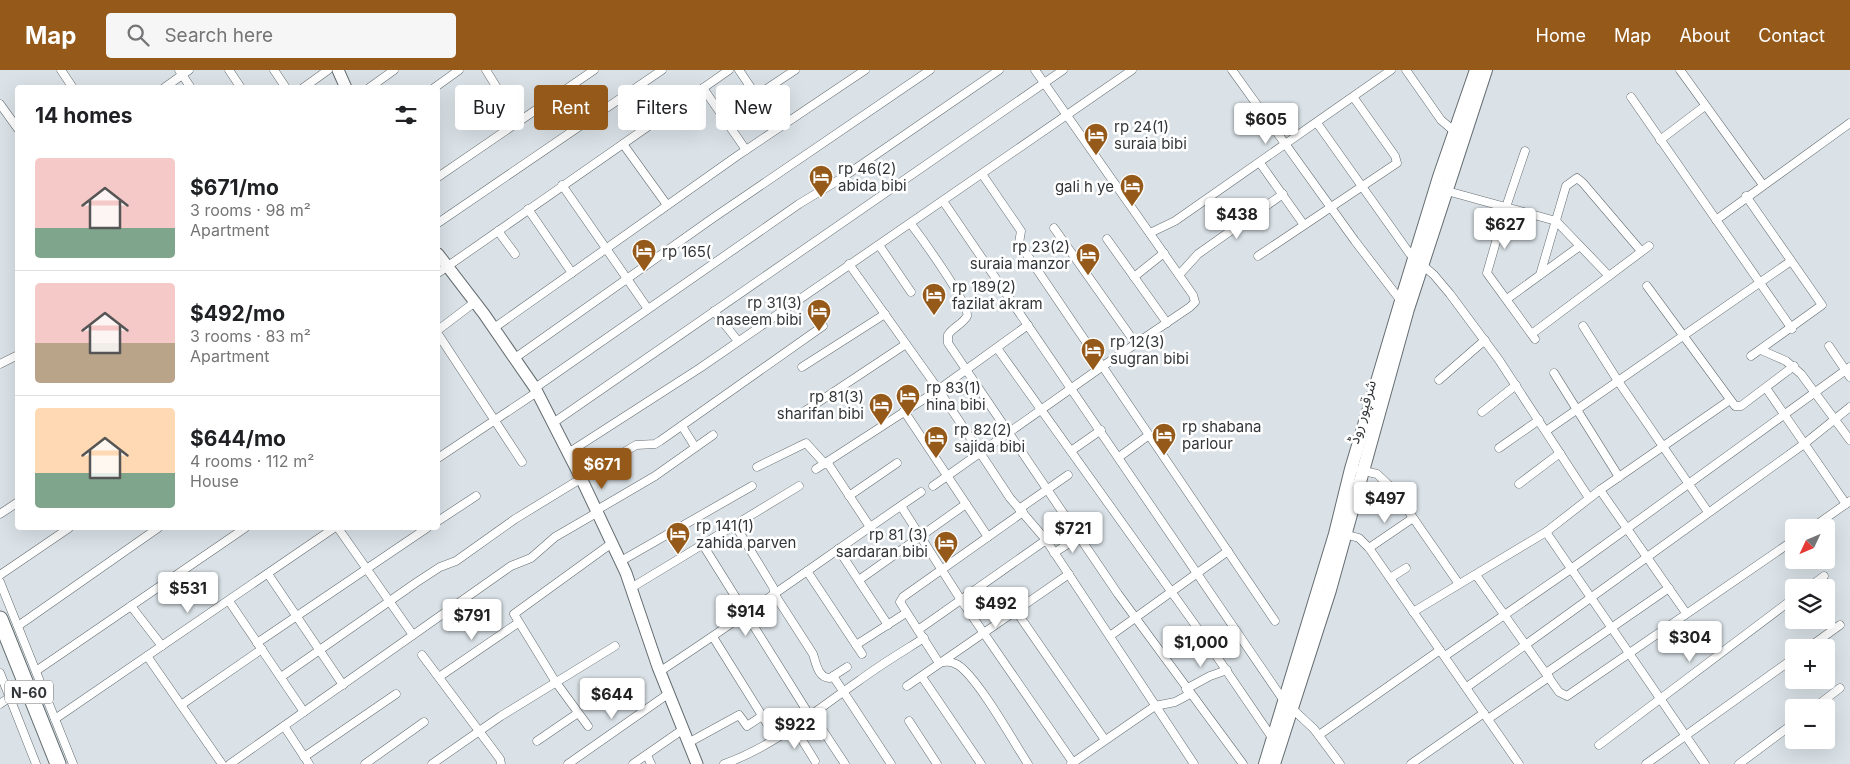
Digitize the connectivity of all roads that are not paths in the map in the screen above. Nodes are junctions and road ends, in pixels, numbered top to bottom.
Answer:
1 (61, 70) edge
2 (229, 70) edge
3 (274, 70) edge
4 (328, 70) edge
5 (338, 70) edge
6 (394, 70) edge
7 (459, 70) edge
8 (486, 70) edge
9 (594, 70) edge
10 (662, 70) edge
11 (730, 70) edge
12 (738, 70) edge
13 (795, 70) edge
14 (865, 70) edge
15 (930, 70) edge
16 (999, 70) edge
17 (1035, 70) edge
18 (1063, 70) edge
19 (1132, 70) edge
20 (1232, 70) edge
21 (1391, 70) edge
22 (1406, 70) edge
23 (1680, 70) edge
24 (1478, 71) edge
25 (183, 72) edge
26 (1044, 83) junction
27 (71, 85) edge
28 (168, 85) edge
29 (190, 85) edge
30 (239, 85) edge
31 (284, 85) edge
32 (307, 85) edge
33 (345, 85) edge
34 (373, 85) edge
35 (438, 85) edge
36 (495, 85) edge
37 (748, 85) edge
38 (772, 85) edge
39 (706, 86) edge
40 (706, 92) edge
41 (1354, 98) junction
42 (1631, 98) dead end
43 (0, 104) edge
44 (1705, 106) junction
45 (1067, 116) junction
46 (524, 118) edge
47 (790, 120) edge
48 (1317, 123) junction
49 (1850, 123) edge
50 (15, 125) edge
51 (506, 130) edge
52 (643, 130) edge
53 (775, 130) edge
54 (1455, 132) junction
55 (1660, 140) junction
56 (623, 144) junction
57 (1287, 144) junction
58 (746, 150) junction
59 (1525, 151) dead end
60 (1260, 163) junction
61 (982, 174) junction
62 (440, 176) edge
63 (562, 185) junction
64 (1361, 185) junction
65 (1763, 185) junction
66 (1447, 191) junction
67 (1283, 194) junction
68 (1746, 196) junction
69 (942, 202) junction
70 (667, 205) junction
71 (1331, 206) junction
72 (1506, 207) junction
73 (528, 209) junction
74 (1716, 220) junction
75 (1556, 221) junction
76 (440, 222) edge
77 (911, 224) junction
78 (1304, 225) junction
79 (1054, 228) dead end
80 (498, 230) junction
81 (1150, 233) junction
82 (1107, 239) dead end
83 (879, 245) junction
84 (1580, 246) junction
85 (1648, 246) dead end
86 (606, 248) junction
87 (1641, 251) junction
88 (1164, 253) junction
89 (515, 254) dead end
90 (1258, 256) dead end
91 (1791, 261) junction
92 (1418, 262) junction
93 (849, 264) junction
94 (442, 270) edge
95 (572, 273) junction
96 (1179, 275) junction
97 (1540, 275) junction
98 (1609, 276) junction
99 (1134, 277) junction
100 (626, 280) junction
101 (1760, 283) junction
102 (1647, 286) dead end
103 (911, 292) dead end
104 (1507, 299) junction
105 (1401, 301) junction
106 (475, 302) junction
107 (648, 309) junction
108 (714, 311) junction
109 (885, 314) junction
110 (1167, 323) junction
111 (1028, 325) junction
112 (823, 326) dead end
113 (1583, 326) dead end
114 (494, 328) junction
115 (1792, 329) junction
116 (440, 330) edge
117 (440, 335) edge
118 (1685, 335) junction
119 (1485, 340) junction
120 (738, 341) junction
121 (906, 344) junction
122 (1136, 344) junction
123 (1829, 346) dead end
124 (997, 348) junction
125 (1761, 350) junction
126 (15, 356) edge
127 (1751, 356) dead end
128 (515, 358) junction
129 (0, 364) edge
130 (1103, 366) junction
131 (1794, 366) junction
132 (802, 367) dead end
133 (966, 370) junction
134 (1848, 372) edge
135 (1554, 373) dead end
136 (1439, 380) dead end
137 (1618, 381) junction
138 (1516, 385) junction
139 (1766, 388) junction
140 (1072, 389) junction
141 (536, 390) junction
142 (938, 390) junction
143 (1815, 391) junction
144 (1730, 400) junction
145 (1850, 407) edge
146 (1577, 410) junction
147 (904, 411) junction
148 (1040, 411) junction
149 (1482, 412) dead end
150 (1783, 415) junction
151 (796, 417) dead end
152 (495, 420) junction
153 (1539, 420) junction
154 (1835, 420) junction
155 (553, 423) junction
156 (682, 426) junction
157 (1100, 430) junction
158 (1546, 431) junction
159 (1009, 432) junction
160 (713, 435) dead end
161 (1150, 435) junction
162 (1850, 440) edge
163 (1804, 444) junction
164 (1663, 446) junction
165 (695, 447) junction
166 (1499, 448) dead end
167 (1071, 451) junction
168 (980, 452) junction
169 (568, 453) junction
170 (1560, 453) junction
171 (440, 457) edge
172 (1119, 457) junction
173 (522, 462) dead end
174 (826, 463) junction
175 (897, 463) dead end
176 (757, 467) dead end
177 (816, 469) dead end
178 (1356, 470) junction
179 (1068, 475) dead end
180 (947, 476) junction
181 (1619, 477) junction
182 (581, 478) junction
183 (1689, 483) junction
184 (1519, 484) dead end
185 (752, 486) dead end
186 (799, 486) dead end
187 (933, 486) dead end
188 (1048, 490) junction
189 (1600, 490) junction
190 (921, 492) dead end
191 (476, 496) dead end
192 (849, 496) junction
193 (1589, 498) junction
194 (1848, 503) edge
195 (15, 504) edge
196 (966, 504) junction
197 (901, 506) junction
198 (598, 511) junction
199 (1021, 511) junction
200 (1708, 512) junction
201 (0, 514) edge
202 (1413, 518) junction
203 (1825, 519) edge
204 (440, 520) edge
205 (735, 525) junction
206 (870, 527) junction
207 (1626, 528) junction
208 (66, 530) edge
209 (155, 530) edge
210 (242, 530) edge
211 (331, 530) edge
212 (339, 530) edge
213 (424, 530) edge
214 (1546, 532) junction
215 (1344, 534) junction
216 (1080, 536) junction
217 (921, 537) junction
218 (988, 537) junction
219 (1046, 540) junction
220 (612, 544) junction
221 (703, 544) junction
222 (1785, 546) edge
223 (838, 548) junction
224 (1369, 548) junction
225 (1228, 551) junction
226 (1054, 552) junction
227 (1647, 556) junction
228 (620, 561) junction
229 (366, 568) junction
230 (1406, 568) dead end
231 (942, 569) junction
232 (1571, 569) junction
233 (807, 571) junction
234 (1198, 573) junction
235 (268, 574) junction
236 (1068, 574) junction
237 (0, 575) edge
238 (1476, 575) junction
239 (1824, 576) dead end
240 (1390, 578) junction
241 (1820, 579) edge
242 (859, 580) junction
243 (0, 582) edge
244 (1459, 584) junction
245 (631, 588) junction
246 (1669, 588) junction
247 (1172, 592) junction
248 (776, 595) junction
249 (1592, 598) junction
250 (961, 600) junction
251 (229, 601) junction
252 (389, 601) junction
253 (1785, 605) edge
254 (131, 606) junction
255 (1016, 611) junction
256 (1412, 612) junction
257 (906, 613) junction
258 (1686, 613) junction
259 (1504, 614) junction
260 (296, 616) junction
261 (746, 616) junction
262 (1136, 618) junction
263 (0, 619) edge
264 (1275, 621) dead end
265 (518, 623) junction
266 (888, 625) junction
267 (1840, 625) dead end
268 (18, 626) junction
269 (1612, 628) junction
270 (918, 630) junction
271 (985, 632) junction
272 (413, 635) junction
273 (1110, 636) junction
274 (713, 637) junction
275 (924, 638) junction
276 (1821, 639) edge
277 (856, 645) junction
278 (1526, 645) junction
279 (0, 646) edge
280 (162, 646) junction
281 (260, 646) junction
282 (615, 646) dead end
283 (319, 650) junction
284 (1443, 653) junction
285 (862, 654) dead end
286 (1630, 654) junction
287 (422, 655) dead end
288 (147, 656) junction
289 (939, 663) junction
290 (1785, 664) edge
291 (847, 666) dead end
292 (1226, 670) junction
293 (36, 671) junction
294 (659, 672) junction
295 (0, 673) edge
296 (1548, 675) junction
297 (833, 676) junction
298 (281, 677) junction
299 (439, 677) junction
300 (922, 677) junction
301 (555, 681) junction
302 (343, 685) junction
303 (907, 686) dead end
304 (1467, 687) junction
305 (1840, 688) dead end
306 (1188, 691) junction
307 (843, 692) junction
308 (396, 694) dead end
309 (668, 694) junction
310 (10, 697) junction
311 (1662, 699) junction
312 (1826, 699) edge
313 (0, 704) edge
314 (1288, 704) junction
315 (180, 705) junction
316 (1155, 706) junction
317 (304, 712) junction
318 (578, 713) junction
319 (811, 715) junction
320 (762, 716) junction
321 (1486, 716) junction
322 (55, 719) junction
323 (909, 721) dead end
324 (424, 722) dead end
325 (284, 726) junction
326 (588, 726) dead end
327 (794, 727) junction
328 (682, 730) junction
329 (1785, 730) edge
330 (480, 731) junction
331 (1685, 735) junction
332 (1319, 736) junction
333 (776, 738) junction
334 (1273, 739) junction
335 (1105, 740) junction
336 (537, 741) dead end
337 (688, 743) junction
338 (1599, 745) dead end
339 (647, 755) junction
340 (306, 761) edge
341 (814, 761) dead end
342 (1073, 763) edge
343 (36, 764) edge
344 (47, 764) edge
345 (58, 764) edge
346 (73, 764) edge
347 (222, 764) edge
348 (230, 764) edge
349 (365, 764) edge
350 (432, 764) edge
351 (501, 764) edge
352 (568, 764) edge
353 (633, 764) edge
354 (651, 764) edge
355 (697, 764) edge
356 (724, 764) edge
357 (845, 764) edge
358 (891, 764) edge
359 (937, 764) edge
360 (981, 764) edge
361 (1028, 764) edge
362 (1194, 764) edge
363 (1242, 764) edge
364 (1265, 764) edge
365 (1274, 764) edge
366 (1340, 764) edge
367 (1410, 764) edge
368 (1518, 764) edge
369 (1646, 764) edge
370 (1705, 764) edge
371 (1739, 764) edge

1 - 27 street
2 - 30 street
3 - 31 street
4 - 32 street
5 - 33 street
6 - 34 street
7 - 35 street
8 - 36 street
9 - 46 street
10 - 76 street
11 - 39 street
12 - 37 street
13 - 38 street
14 - 47 street
15 - 100 street
16 - 107 street
17 - 26 street
18 - 26 street
19 - 45 street
20 - 57 street
21 - 41 street
22 - 54 street
23 - 44 street
24 - 54 main road, شرقپور روڈ
24 - 66 main road, شرقپور روڈ
25 - 28 street
25 - 29 street
26 - 45 street
26 - 108 street
40 - 58 street
41 - 48 street
41 - 64 street
42 - 55 street
43 - 50 street
44 - 55 street
44 - 65 street
45 - 61 street
45 - 81 street
48 - 57 street
48 - 64 street
49 - 65 street
51 - 62 street
52 - 56 street
53 - 58 street
54 - 92 main road, شرقپور روڈ
55 - 74 street
56 - 63 street
56 - 70 street
57 - 60 street
57 - 71 street
58 - 70 street
59 - 72 street
60 - 67 street
60 - 81 street
61 - 69 street
61 - 130 street
63 - 73 street
63 - 86 street
64 - 71 street
64 - 92 street
65 - 68 street
66 - 72 street
66 - 92 main road, شرقپور روڈ
67 - 78 street
67 - 96 street
68 - 74 street
68 - 91 street
69 - 77 street
69 - 111 street
70 - 86 street
71 - 78 street
71 - 105 street
72 - 75 street
72 - 104 street
73 - 80 street
73 - 95 street
74 - 101 street
75 - 84 street
75 - 87 street
75 - 97 street
77 - 83 street
77 - 133 street
78 - 90 street
79 - 122 street
80 - 89 street
80 - 94 street
81 - 88 street
82 - 99 street
83 - 93 street
83 - 103 street
84 - 97 street
84 - 98 street
85 - 87 street
86 - 95 street
86 - 100 street
87 - 98 street
88 - 96 street
88 - 99 street
91 - 101 street
91 - 115 street
92 - 105 main road, شرقپور روڈ
92 - 119 street
92 - 178 main road, شرقپور روڈ
93 - 109 street
93 - 120 street
94 - 106 street
95 - 114 street
96 - 110 street
97 - 104 street
98 - 104 street
99 - 110 street
100 - 107 street
100 - 128 street
101 - 115 street
101 - 118 street
102 - 118 street
105 - 178 main road, شرقپور روڈ
106 - 114 street
106 - 116 street
107 - 141 street
108 - 120 street
108 - 155 street
109 - 121 street
109 - 132 street
110 - 122 street
111 - 124 street
111 - 140 street
112 - 156 street
113 - 137 street
114 - 128 street
115 - 125 street
117 - 152 street
118 - 137 street
118 - 144 street
119 - 136 street
119 - 138 street
120 - 169 street
121 - 142 street
121 - 151 street
122 - 130 street
123 - 134 street
124 - 133 street
124 - 148 street
125 - 127 street
125 - 131 street
126 - 129 street
128 - 141 street
130 - 140 street
130 - 161 street
131 - 139 street
131 - 143 street
133 - 142 street
133 - 159 street
134 - 143 street
135 - 146 street
137 - 146 street
137 - 164 street
138 - 149 street
138 - 153 street
139 - 144 street
139 - 150 street
140 - 148 street
140 - 157 street
141 - 152 street
141 - 155 street
142 - 147 street
142 - 168 street
143 - 150 street
143 - 154 street
144 - 164 street
145 - 154 street
146 - 158 street
146 - 181 street
147 - 174 street
147 - 180 street
148 - 159 street
148 - 167 street
150 - 163 street
150 - 183 street
152 - 171 street
152 - 173 street
153 - 158 street
153 - 166 street
154 - 162 street
154 - 163 street
155 - 169 street
156 - 165 street
156 - 182 street
157 - 167 street
157 - 172 street
158 - 170 street
159 - 168 street
159 - 188 street
160 - 165 street
161 - 172 street
161 - 225 street
163 - 194 street
163 - 200 street
164 - 181 street
164 - 183 street
165 - 198 street
167 - 247 street
168 - 180 street
168 - 199 street
169 - 182 street
170 - 184 street
170 - 193 street
172 - 234 street
174 - 176 street
174 - 177 street
174 - 192 street
175 - 192 street
178 - 202 street
178 - 215 main road, شرقپور روڈ
178 - 314 main road, شرقپور روڈ
179 - 188 street
180 - 187 street
180 - 196 street
181 - 189 street
182 - 198 street
182 - 252 street
183 - 200 street
183 - 207 street
185 - 228 street
186 - 205 street
188 - 199 street
188 - 216 street
189 - 193 street
189 - 207 street
190 - 197 street
191 - 204 street
192 - 206 street
193 - 214 street
194 - 203 street
195 - 201 street
196 - 217 street
196 - 218 street
197 - 206 street
197 - 217 street
198 - 220 street
198 - 272 street
199 - 218 street
199 - 219 street
200 - 227 street
202 - 224 street
202 - 244 street
205 - 221 street
205 - 248 street
206 - 223 street
207 - 227 street
207 - 232 street
208 - 237 street
209 - 268 street
210 - 254 street
211 - 235 street
212 - 229 street
213 - 229 street
214 - 232 street
214 - 238 street
215 - 224 street
215 - 314 main road, شرقپور روڈ
216 - 226 street
216 - 262 street
217 - 231 street
217 - 242 street
218 - 231 street
219 - 226 street
219 - 250 street
220 - 228 street
220 - 265 street
221 - 245 street
221 - 261 street
222 - 258 street
223 - 233 street
223 - 242 street
224 - 240 street
225 - 234 street
225 - 264 street
226 - 236 street
227 - 246 street
227 - 249 street
228 - 245 street
229 - 252 street
229 - 260 street
230 - 240 street
231 - 250 street
231 - 257 street
232 - 249 street
232 - 259 street
233 - 248 street
233 - 277 street
234 - 247 street
234 - 314 street
235 - 251 street
235 - 260 street
236 - 255 street
236 - 273 street
238 - 244 street
238 - 259 street
239 - 241 street
240 - 256 street
242 - 266 street
243 - 268 street
244 - 256 street
245 - 294 street
246 - 258 street
246 - 269 street
247 - 262 street
247 - 292 street
248 - 261 street
248 - 297 street
249 - 269 street
249 - 278 street
250 - 270 street
250 - 271 street
251 - 280 street
251 - 281 street
252 - 272 street
252 - 283 street
253 - 311 street
254 - 280 street
254 - 293 street
255 - 271 street
255 - 335 street
256 - 284 street
257 - 266 street
257 - 270 street
258 - 286 street
259 - 278 street
259 - 284 street
260 - 281 street
260 - 283 street
261 - 274 street
261 - 319 street
262 - 273 street
262 - 306 street
263 - 345 highway, N-60
265 - 299 street
265 - 301 street
266 - 277 street
267 - 276 street
268 - 293 street
269 - 286 street
269 - 296 street
270 - 275 street
271 - 289 street
271 - 342 street
272 - 302 street
273 - 316 street
274 - 294 street
274 - 320 street
275 - 289 street
275 - 307 street
277 - 285 street
278 - 296 street
278 - 304 street
279 - 344 highway, N-60
280 - 288 street
281 - 298 street
281 - 315 street
282 - 301 street
283 - 298 street
283 - 302 street
284 - 304 street
284 - 332 street
286 - 296 street
286 - 311 street
287 - 299 street
288 - 315 street
288 - 322 street
289 - 300 street
289 - 361 street
290 - 331 street
291 - 297 street
292 - 306 street
292 - 334 street
293 - 322 street
294 - 309 street
295 - 310 street
296 - 321 street
297 - 307 street
298 - 317 street
299 - 330 street
300 - 303 street
300 - 360 street
301 - 318 street
301 - 330 street
302 - 317 street
304 - 321 street
305 - 312 street
306 - 316 street
306 - 363 street
307 - 319 street
307 - 358 street
308 - 340 street
309 - 328 street
309 - 352 street
310 - 313 street
310 - 343 street
311 - 331 street
311 - 338 street
314 - 332 street
314 - 334 main road, شرقپور روڈ
314 - 365 main road, شرقپور روڈ
315 - 347 street
316 - 335 street
316 - 362 street
317 - 325 street
318 - 326 street
318 - 336 street
319 - 327 street
319 - 357 street
320 - 333 street
320 - 337 street
321 - 367 street
321 - 368 street
322 - 346 street
323 - 359 street
324 - 349 street
325 - 340 street
325 - 348 street
327 - 333 street
327 - 341 street
328 - 337 street
328 - 339 street
329 - 371 street
330 - 350 street
330 - 351 street
331 - 369 street
331 - 370 street
332 - 366 street
333 - 356 street
334 - 364 main road, شرقپور روڈ
335 - 342 street
337 - 355 street
339 - 353 street
339 - 354 street

